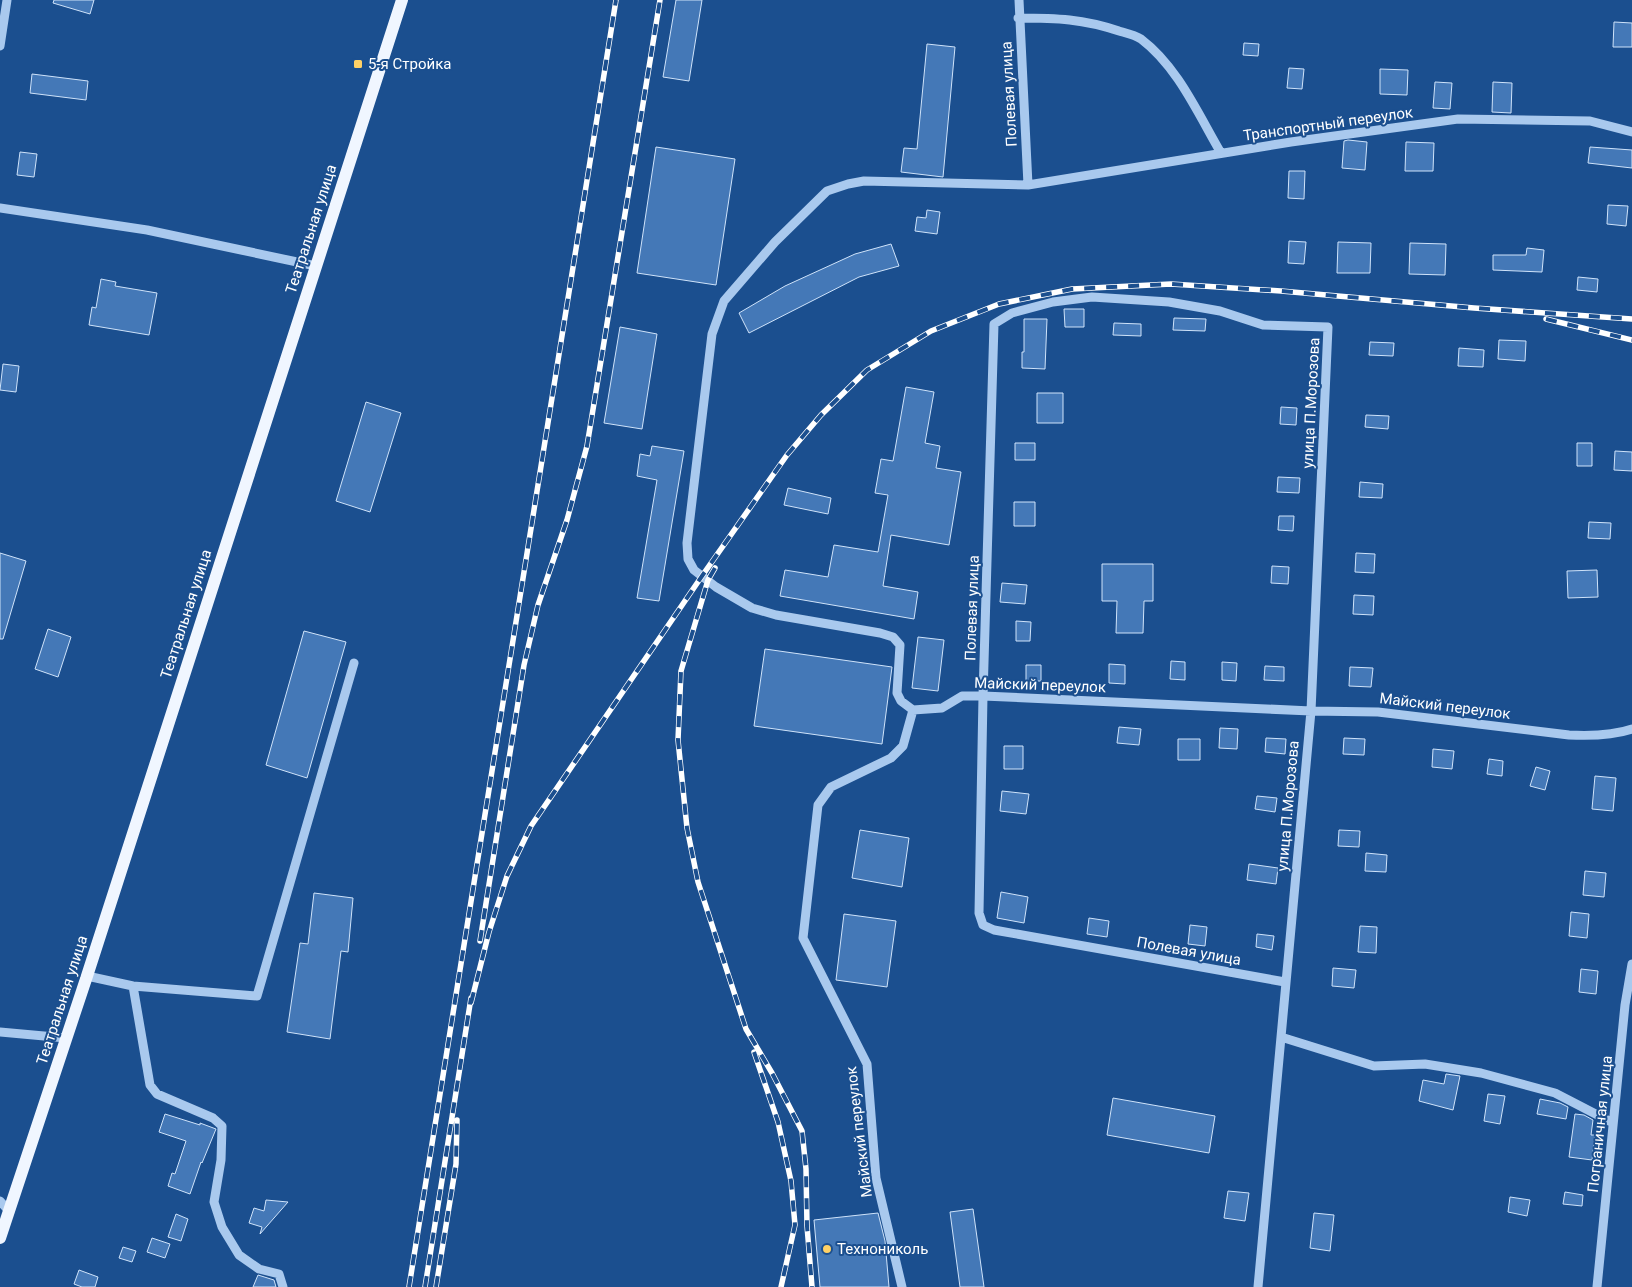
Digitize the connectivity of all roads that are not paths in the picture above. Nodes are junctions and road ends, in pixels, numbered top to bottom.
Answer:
1 (6, 0) edge
2 (402, 0) edge
3 (1018, 0) edge
4 (1018, 18) junction
5 (0, 46) edge
6 (1632, 132) edge
7 (1221, 153) junction
8 (1028, 186) junction
9 (0, 208) edge
10 (316, 266) junction
11 (1328, 327) joint
12 (354, 663) dead end
13 (983, 696) junction
14 (913, 710) junction
15 (1311, 711) junction
16 (1632, 729) edge
17 (1632, 964) edge
18 (87, 976) junction
19 (1285, 982) junction
20 (133, 986) junction
21 (0, 1032) edge
22 (1280, 1037) junction
23 (66, 1038) junction
24 (1614, 1123) junction
25 (4, 1206) edge
26 (0, 1238) edge
27 (283, 1287) edge
28 (902, 1287) edge
29 (1258, 1287) edge
30 (1598, 1287) edge

1 - 5 street
2 - 10 main road, Театральная улица
3 - 4 street, Полевая улица
4 - 7 street
4 - 8 street, Полевая улица
6 - 7 street, Транспортный переулок
7 - 8 street, Транспортный переулок
8 - 14 street, Транспортный переулок
9 - 10 street
10 - 18 main road, Театральная улица
11 - 13 street, Полевая улица
11 - 15 street, улица П.Морозова
12 - 20 street
13 - 14 street, Майский переулок
13 - 15 street, Майский переулок
13 - 19 street, Полевая улица
14 - 28 street, Майский переулок
15 - 16 street, Майский переулок
15 - 19 street, улица П.Морозова
17 - 24 street, Пограничная улица
18 - 20 street
18 - 23 main road, Театральная улица
19 - 22 street, улица П.Морозова
20 - 27 street
21 - 23 street
22 - 24 street
22 - 29 street, улица П.Морозова
23 - 25 main road, Театральная улица
24 - 30 street, Пограничная улица
25 - 26 main road, Театральная улица

